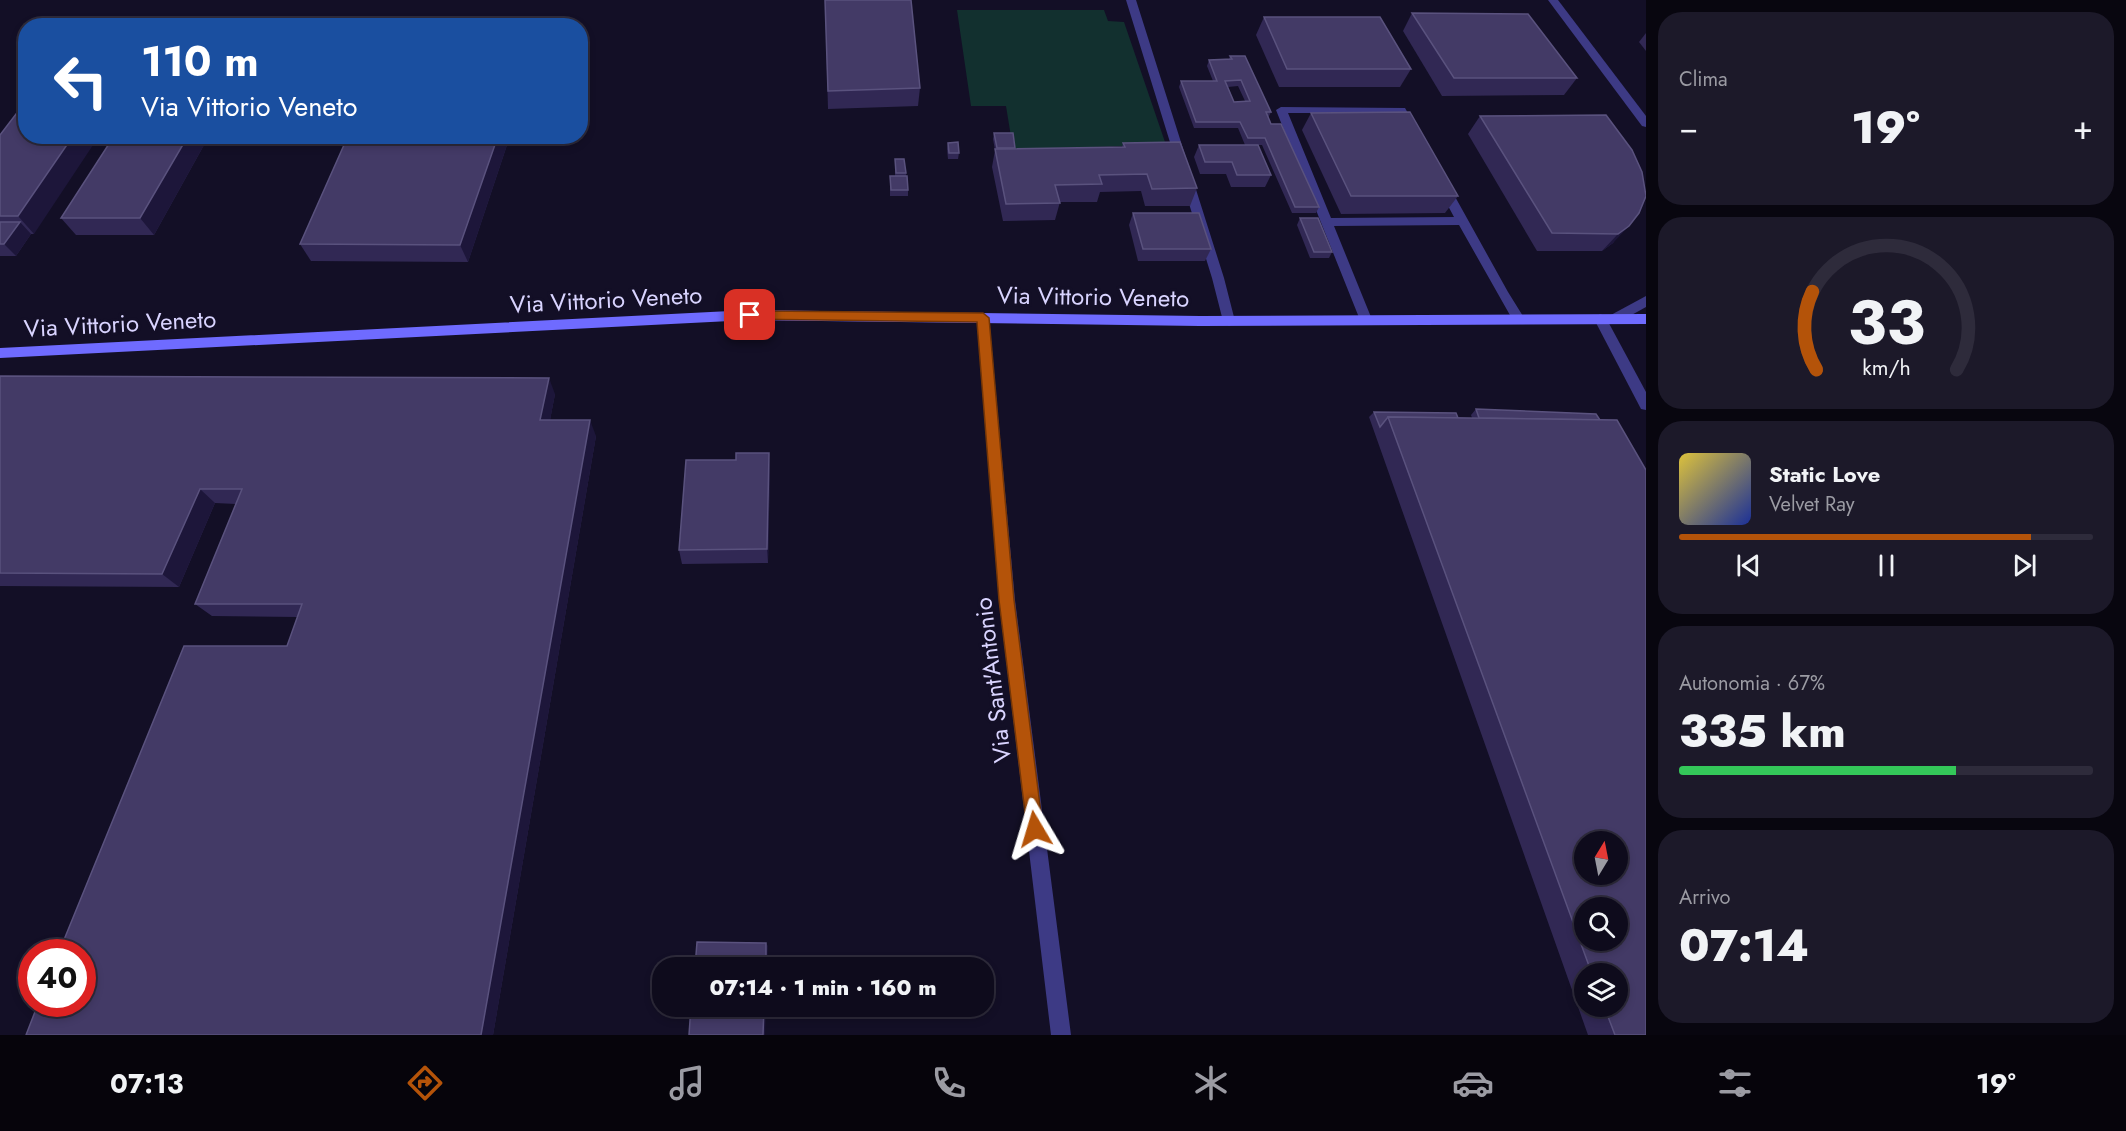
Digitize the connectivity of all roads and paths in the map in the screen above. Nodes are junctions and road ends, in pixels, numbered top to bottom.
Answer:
1 (1131, 0) edge
2 (1553, 0) edge
3 (1646, 124) edge
4 (1418, 141) edge
5 (1440, 181) edge
6 (1462, 221) junction
7 (1326, 222) junction
8 (1646, 301) edge
9 (983, 318) junction
10 (1614, 319) junction
11 (1646, 319) edge
12 (1600, 320) junction
13 (1229, 321) junction
14 (1520, 321) junction
15 (1367, 322) junction
16 (0, 352) edge
17 (1646, 405) edge
18 (1060, 1035) edge

1 - 13 street
2 - 3 street
4 - 7 street
5 - 6 street
6 - 7 street
6 - 14 street
7 - 15 street
8 - 10 street
9 - 13 main road, Via Vittorio Veneto
9 - 16 main road, Via Vittorio Veneto
9 - 18 street, Via Sant'Antonio
10 - 11 main road, Via Vittorio Veneto
10 - 12 main road, Via Vittorio Veneto
12 - 14 main road, Via Vittorio Veneto
12 - 17 street
13 - 15 main road, Via Vittorio Veneto
14 - 15 main road, Via Vittorio Veneto

